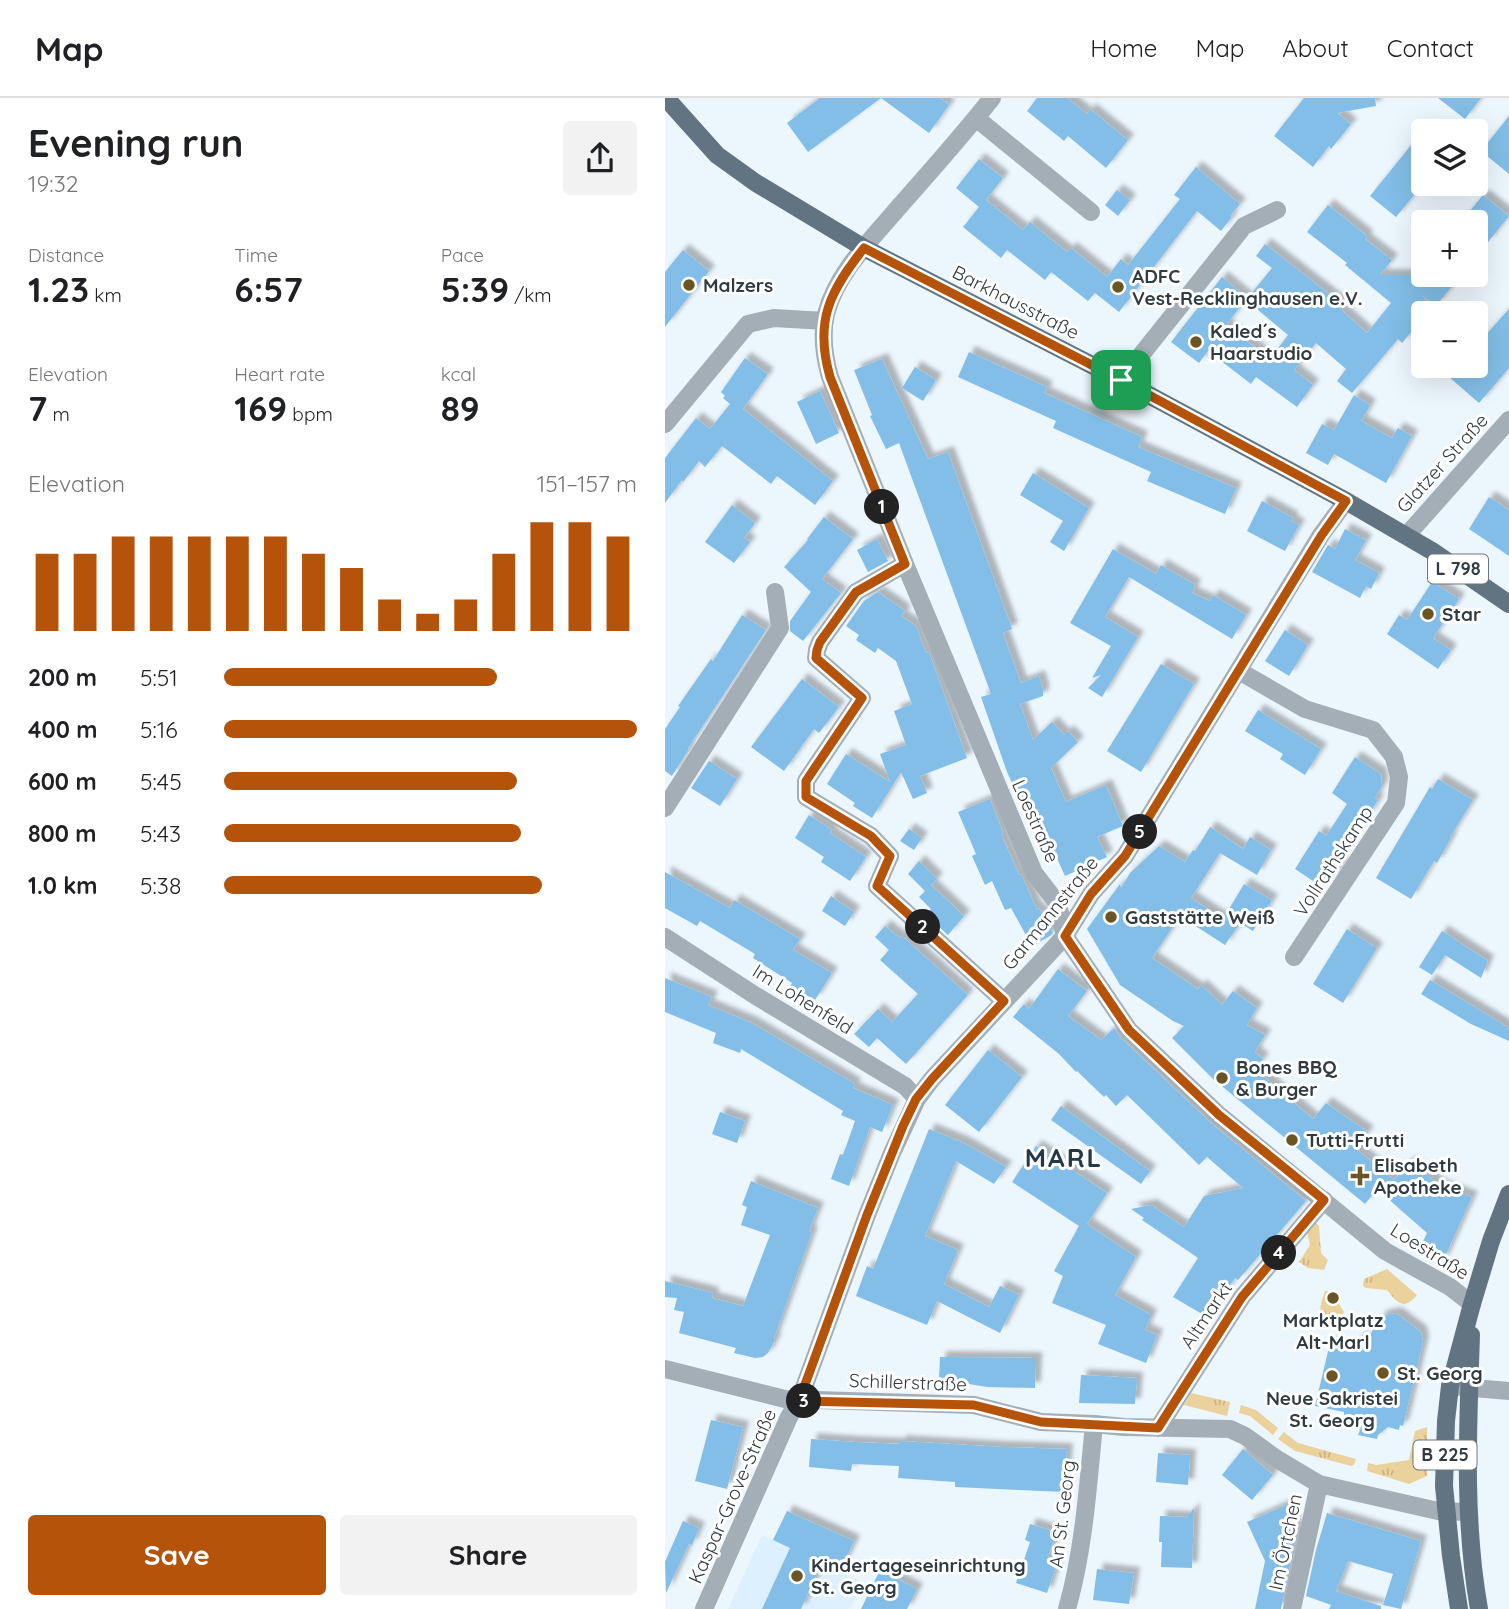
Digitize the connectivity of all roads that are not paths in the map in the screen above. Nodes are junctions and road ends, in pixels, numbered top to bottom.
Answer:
1 (666, 98) edge
2 (992, 98) edge
3 (976, 118) junction
4 (1276, 210) dead end
5 (1091, 212) dead end
6 (864, 248) junction
7 (825, 321) junction
8 (1121, 380) junction
9 (1509, 420) edge
10 (665, 424) edge
11 (1346, 501) junction
12 (1407, 535) junction
13 (905, 564) junction
14 (775, 592) dead end
15 (1509, 604) edge
16 (1239, 670) junction
17 (665, 808) edge
18 (1065, 936) junction
19 (665, 937) edge
20 (1294, 957) dead end
21 (1004, 1001) junction
22 (916, 1099) junction
23 (1509, 1194) edge
24 (1324, 1200) junction
25 (1472, 1304) junction
26 (665, 1369) edge
27 (1450, 1386) junction
28 (1469, 1387) junction
29 (1509, 1391) edge
30 (799, 1401) junction
31 (1094, 1424) junction
32 (1158, 1428) junction
33 (1319, 1484) junction
34 (1446, 1512) junction
35 (1468, 1512) junction
36 (703, 1609) edge
37 (1067, 1609) edge
38 (1292, 1609) edge
39 (1459, 1609) edge
40 (1479, 1609) edge

1 - 6 main road, Barkhausstraße / L 798
2 - 3 street, Loestraße
3 - 5 street
3 - 6 street, Loestraße
4 - 8 street
6 - 7 street, Loestraße
6 - 8 main road, Barkhausstraße / L 798
7 - 10 street
7 - 13 street, Loestraße
8 - 11 main road, Barkhausstraße / L 798
9 - 12 street, Glatzer Straße
11 - 12 main road, Barkhausstraße / L 798
11 - 16 street, Garmannstraße
12 - 15 main road, Barkhausstraße / L 798
13 - 18 street, Loestraße
13 - 21 street
14 - 17 street
16 - 18 street, Garmannstraße
16 - 20 street, Vollrathskamp
18 - 21 street, Garmannstraße
18 - 24 street, Loestraße
19 - 22 street, Im Lohenfeld
21 - 22 street, Garmannstraße
22 - 30 street, Garmannstraße
23 - 25 main road, B 225
24 - 25 street, Loestraße
24 - 32 street, Altmarkt
25 - 27 main road, B 225
25 - 28 main road, B 225
26 - 30 street, Schillerstraße
27 - 28 street
27 - 34 main road, B 225
28 - 29 street
28 - 35 main road, B 225
30 - 31 street, Schillerstraße
30 - 36 street, Kaspar-Grove-Straße
31 - 32 street, Schillerstraße
31 - 37 street, An St. Georg
32 - 33 street, Schillerstraße
33 - 34 street, Schillerstraße
33 - 38 street, Im Örtchen
34 - 35 street, Schillerstraße
34 - 39 main road, B 225
35 - 40 main road, B 225

